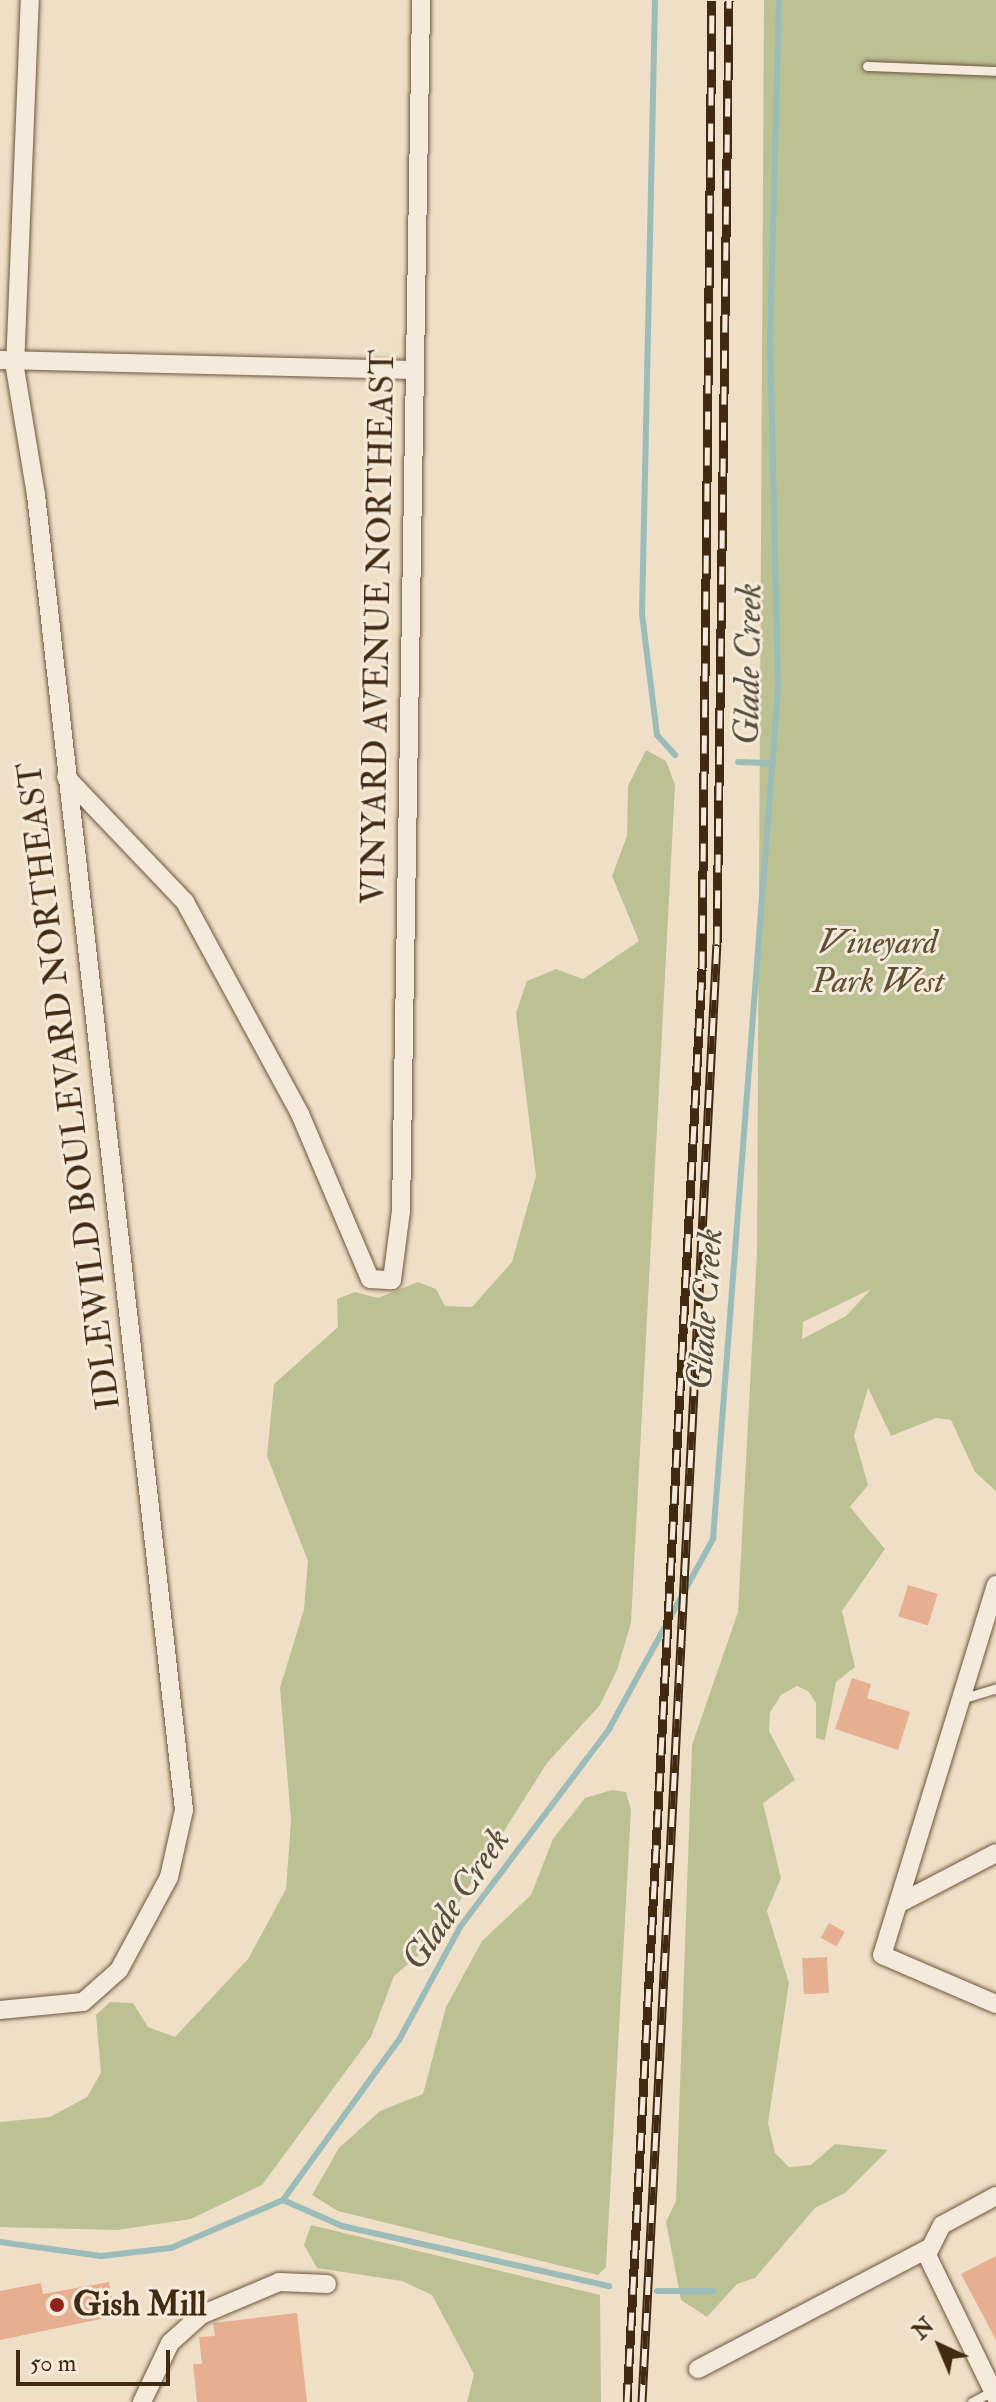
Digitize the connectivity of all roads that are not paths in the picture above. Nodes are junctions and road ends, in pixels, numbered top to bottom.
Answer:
1 (30, 0) edge
2 (421, 0) edge
3 (867, 66) dead end
4 (996, 71) edge
5 (7, 360) edge
6 (415, 370) junction
7 (66, 777) junction
8 (996, 1585) edge
9 (996, 1688) edge
10 (961, 1699) junction
11 (996, 1853) edge
12 (898, 1904) junction
13 (996, 2004) edge
14 (0, 2010) edge
15 (996, 2196) edge
16 (928, 2249) junction
17 (327, 2284) dead end
18 (698, 2369) dead end
19 (994, 2394) edge
20 (142, 2402) edge
21 (972, 2402) edge

1 - 5 street, IDLEWILD BOULEVARD NORTHEAST
2 - 6 street, VINYARD AVENUE NORTHEAST
3 - 4 lane
5 - 6 street
5 - 7 street, IDLEWILD BOULEVARD NORTHEAST
6 - 7 street, VINYARD AVENUE NORTHEAST
7 - 14 street, IDLEWILD BOULEVARD NORTHEAST
8 - 10 street
9 - 10 lane
10 - 12 street
11 - 12 street
12 - 13 street
15 - 16 street
16 - 18 street
16 - 19 street
17 - 20 street
19 - 21 lane

